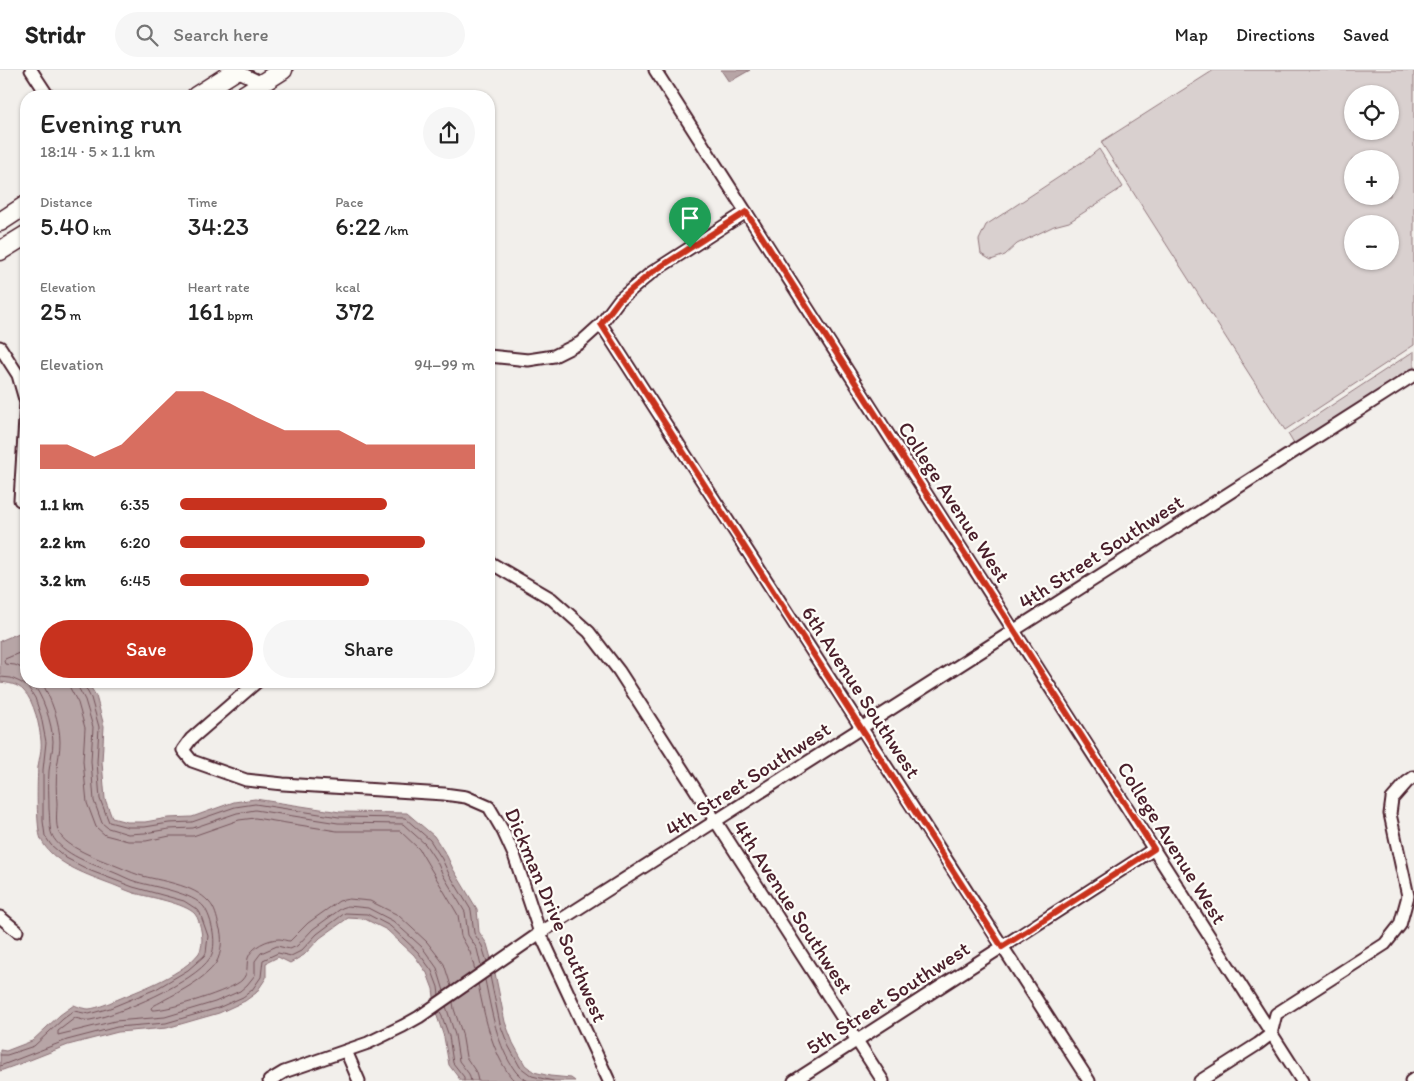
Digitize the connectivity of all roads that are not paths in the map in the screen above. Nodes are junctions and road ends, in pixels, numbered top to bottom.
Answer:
1 (31, 70) edge
2 (236, 70) edge
3 (283, 70) edge
4 (656, 70) edge
5 (262, 83) junction
6 (44, 90) edge
7 (205, 90) edge
8 (251, 90) edge
9 (20, 209) edge
10 (746, 212) junction
11 (0, 222) edge
12 (20, 239) edge
13 (0, 251) edge
14 (601, 324) junction
15 (0, 347) edge
16 (495, 357) edge
17 (1414, 375) edge
18 (20, 382) edge
19 (495, 566) edge
20 (1014, 630) junction
21 (250, 688) edge
22 (862, 728) junction
23 (1414, 777) edge
24 (716, 822) junction
25 (1154, 849) junction
26 (0, 917) edge
27 (17, 931) dead end
28 (540, 934) junction
29 (1002, 947) junction
30 (1271, 1034) junction
31 (856, 1040) junction
32 (346, 1051) junction
33 (268, 1081) edge
34 (359, 1081) edge
35 (609, 1081) edge
36 (794, 1081) edge
37 (883, 1081) edge
38 (1089, 1081) edge
39 (1200, 1081) edge
40 (1302, 1081) edge

1 - 6 street
2 - 5 street
2 - 7 main road
3 - 5 main road
4 - 10 street, College Avenue West
5 - 8 main road
9 - 11 main road
10 - 14 street
10 - 20 street, College Avenue West
12 - 13 main road
14 - 16 street
14 - 22 street, 6th Avenue Southwest
15 - 18 street
17 - 20 street, 4th Street Southwest
19 - 24 street, 4th Avenue Southwest
20 - 22 street, 4th Street Southwest
20 - 25 street, College Avenue West
21 - 28 street, Dickman Drive Southwest
22 - 24 street, 4th Street Southwest
22 - 29 street, 6th Avenue Southwest
23 - 30 street
24 - 28 street, 4th Street Southwest
24 - 31 street, 4th Avenue Southwest
25 - 29 street, 5th Street Southwest
25 - 30 street, College Avenue West
26 - 27 street
28 - 32 street, 4th Street Southwest
28 - 35 street, Dickman Drive Southwest
29 - 31 street, 5th Street Southwest
29 - 38 street, 6th Avenue Southwest
30 - 39 street
30 - 40 street, College Avenue West
31 - 36 street, 5th Street Southwest
31 - 37 street, 4th Avenue Southwest
32 - 33 street, 4th Street Southwest
32 - 34 street

